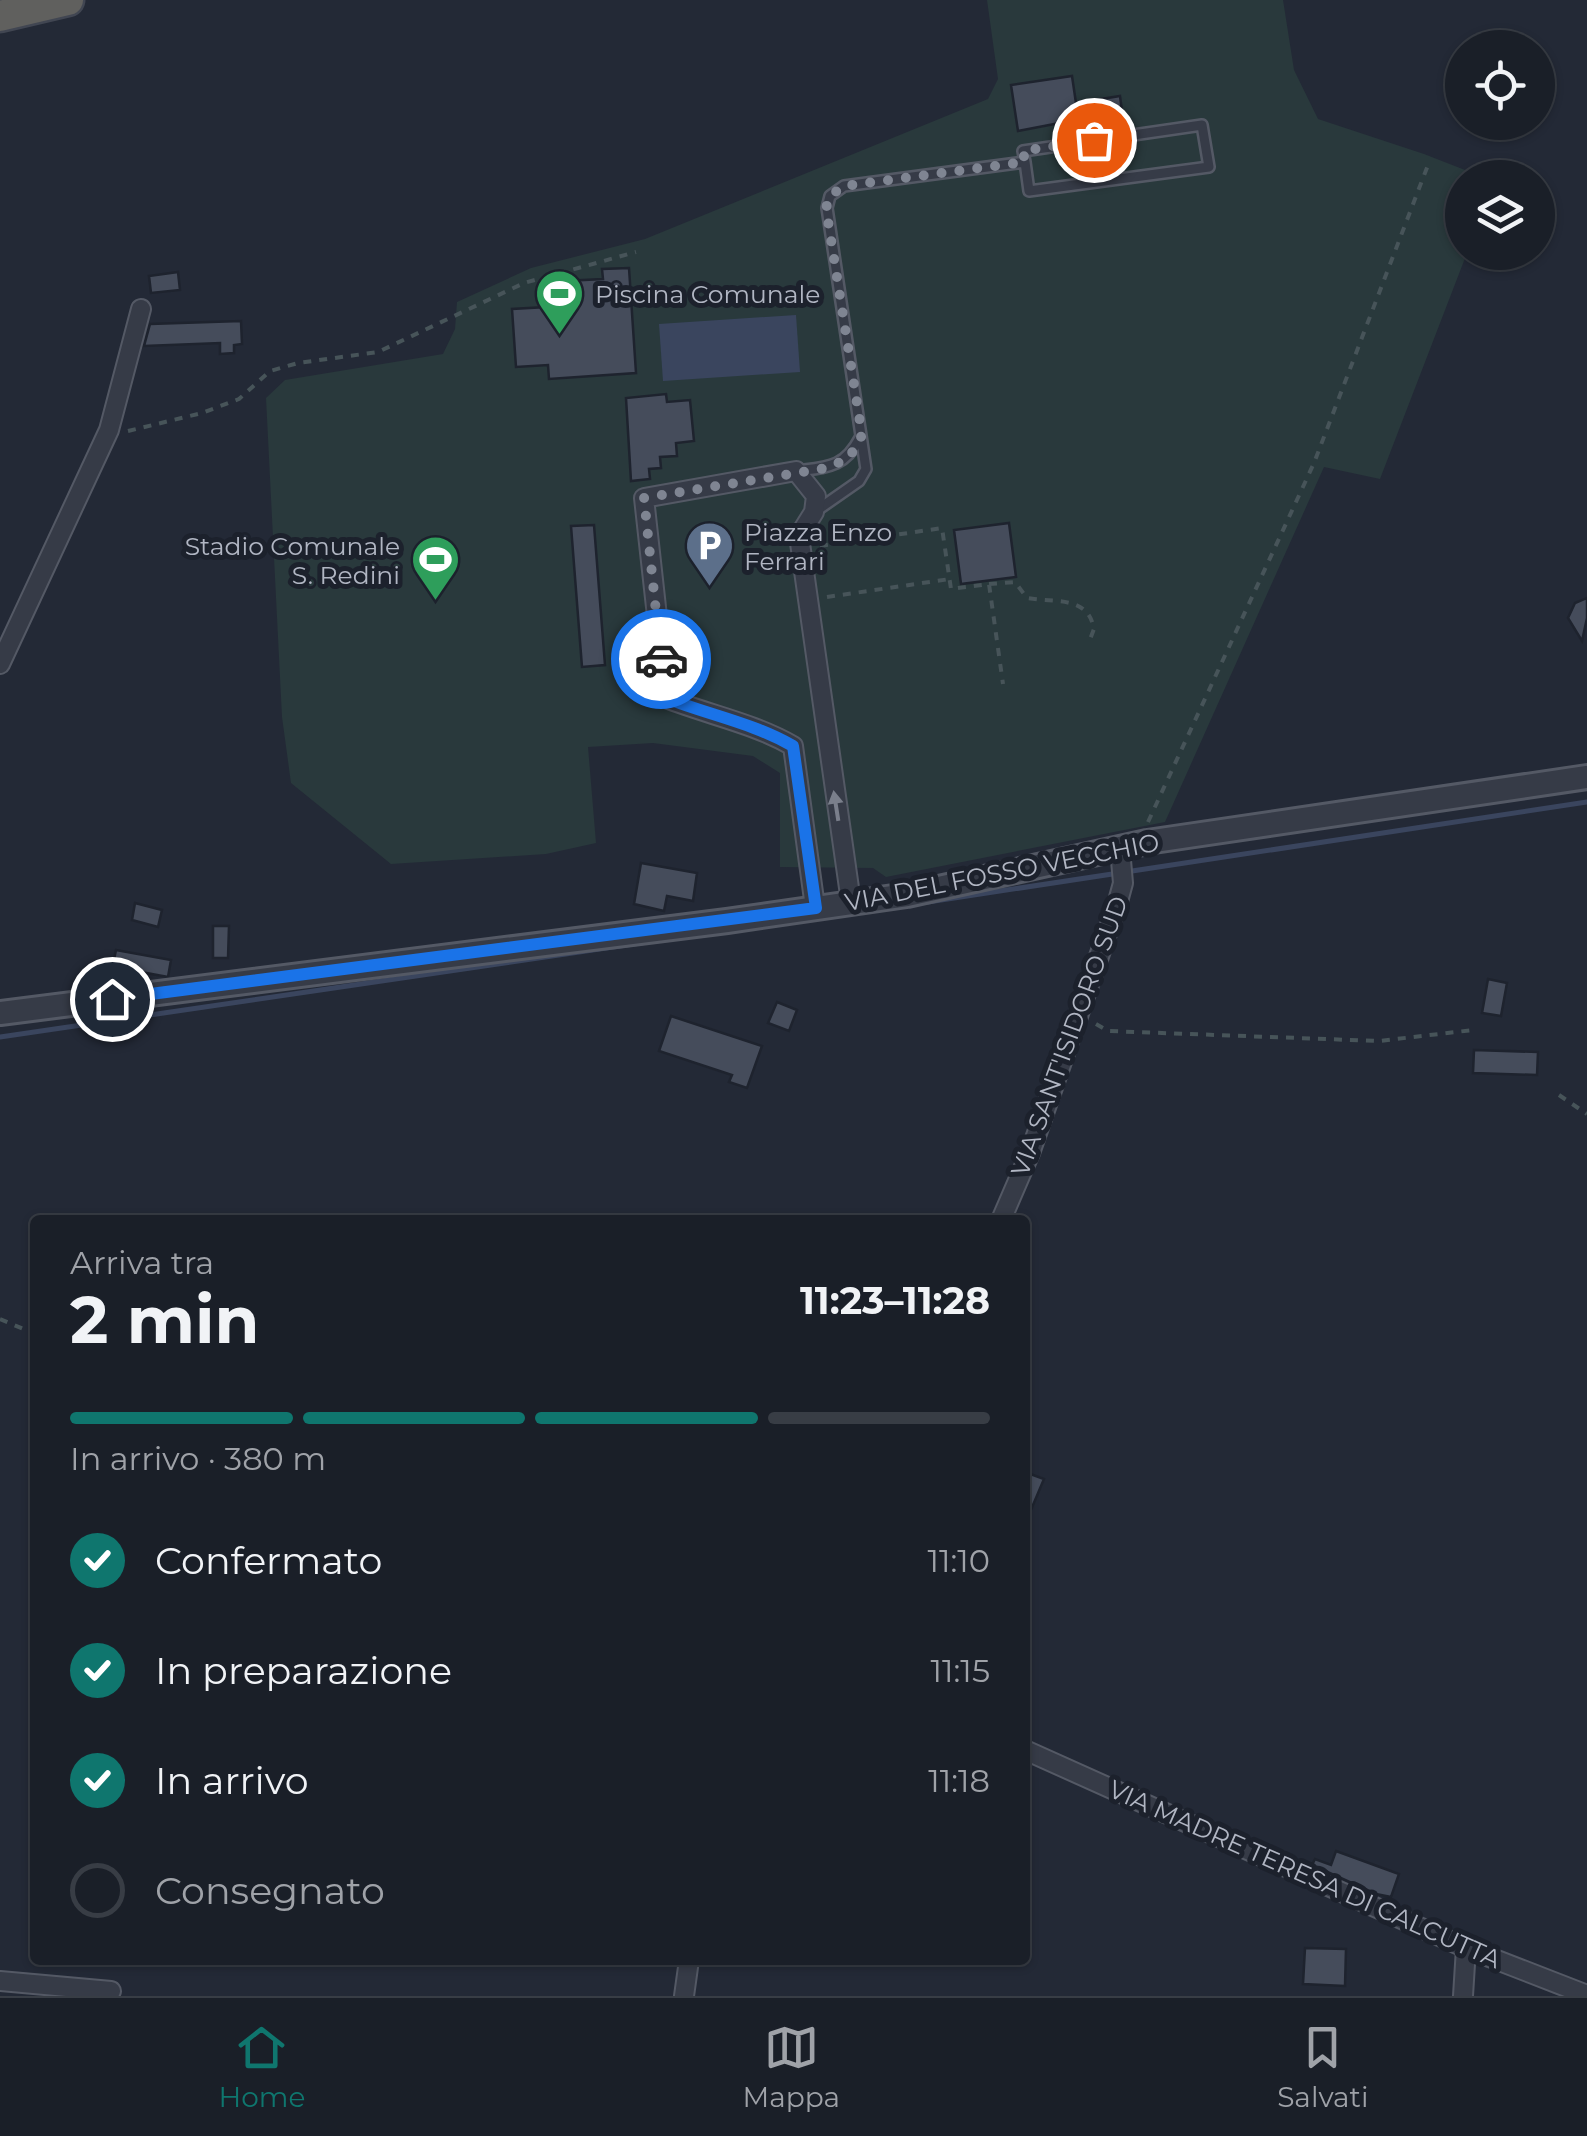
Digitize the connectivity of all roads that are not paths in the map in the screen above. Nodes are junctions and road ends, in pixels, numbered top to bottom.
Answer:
1 (68, 0) edge
2 (0, 16) edge
3 (1025, 162) junction
4 (141, 309) dead end
5 (862, 435) junction
6 (796, 472) junction
7 (814, 512) junction
8 (0, 664) edge
9 (826, 735) junction
10 (793, 746) junction
11 (1587, 777) edge
12 (1122, 865) junction
13 (850, 902) junction
14 (816, 908) junction
15 (0, 1014) edge
16 (1003, 1215) edge
17 (1030, 1752) edge
18 (1466, 1948) junction
19 (689, 1965) edge
20 (0, 1981) edge
21 (111, 1990) dead end
22 (1587, 1995) edge
23 (684, 1996) edge
24 (1463, 1996) edge

1 - 2 highway
3 - 3 lane
3 - 5 lane
4 - 8 street
5 - 6 lane
5 - 7 lane
6 - 7 street
6 - 10 street
7 - 9 street
9 - 10 street
13 -> 9 street
10 - 14 street
11 - 12 street, VIA DEL FOSSO VECCHIO
12 - 13 street, VIA DEL FOSSO VECCHIO
12 - 16 street, VIA SANT'ISIDORO SUD
13 - 14 street, VIA DEL FOSSO VECCHIO
14 - 15 street, VIA DEL FOSSO VECCHIO
17 - 18 street, VIA MADRE TERESA DI CALCUTTA
18 - 22 street, VIA MADRE TERESA DI CALCUTTA
18 - 24 street
19 - 23 street
20 - 21 street

